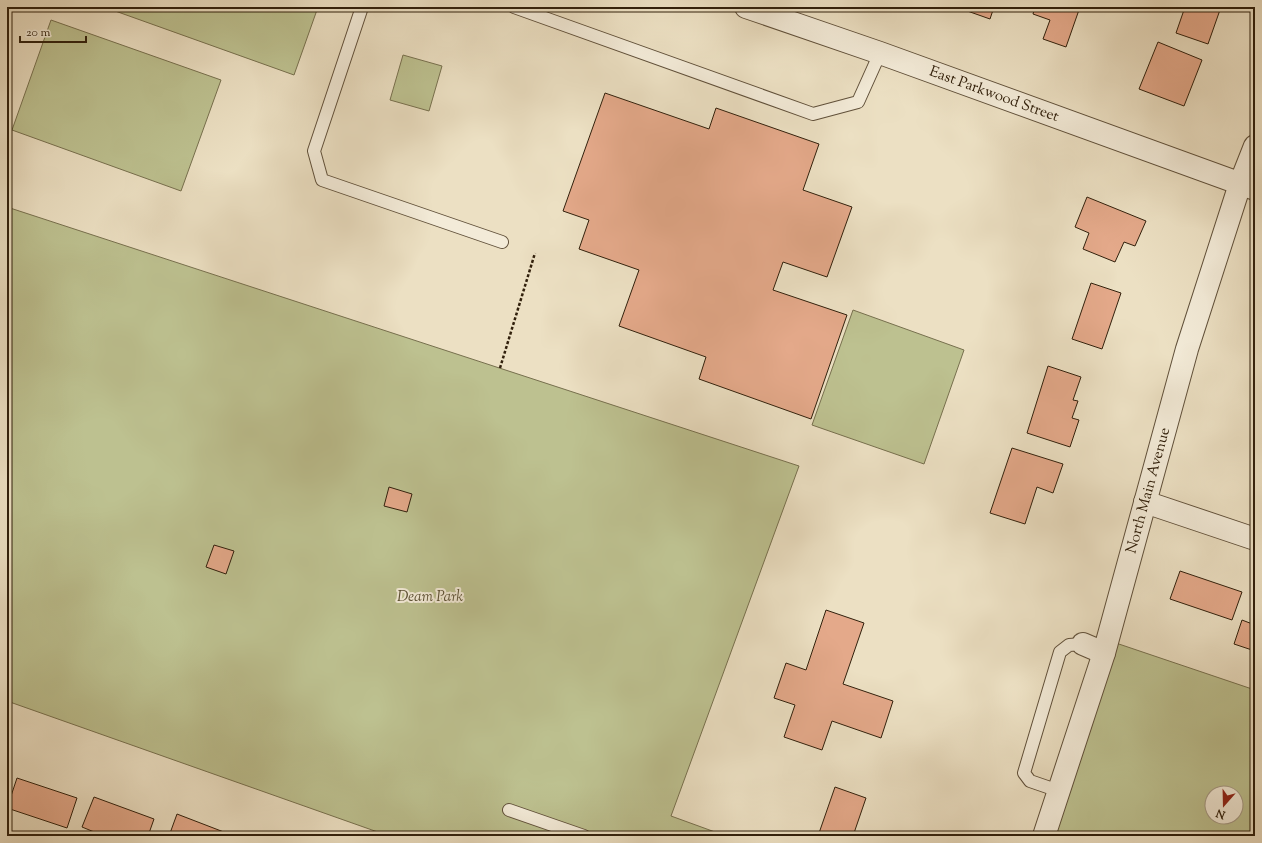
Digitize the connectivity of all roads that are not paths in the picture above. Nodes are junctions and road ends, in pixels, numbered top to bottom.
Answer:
1 (362, 7) edge
2 (514, 7) edge
3 (746, 7) edge
4 (880, 53) junction
5 (1255, 146) edge
6 (1248, 187) edge
7 (502, 242) dead end
8 (1145, 502) junction
9 (1255, 539) edge
10 (1083, 644) joint
11 (1104, 653) junction
12 (1059, 791) junction
13 (510, 810) dead end
14 (584, 836) edge
15 (1044, 836) edge

1 - 7 lane
2 - 4 lane
3 - 4 street, East Parkwood Street
4 - 6 street, East Parkwood Street
5 - 6 street, North Main Avenue
6 - 8 street, North Main Avenue
8 - 9 street
8 - 11 street, North Main Avenue
10 - 11 street
10 - 12 lane
11 - 12 street, North Main Avenue
12 - 15 street, North Main Avenue
13 - 14 lane

